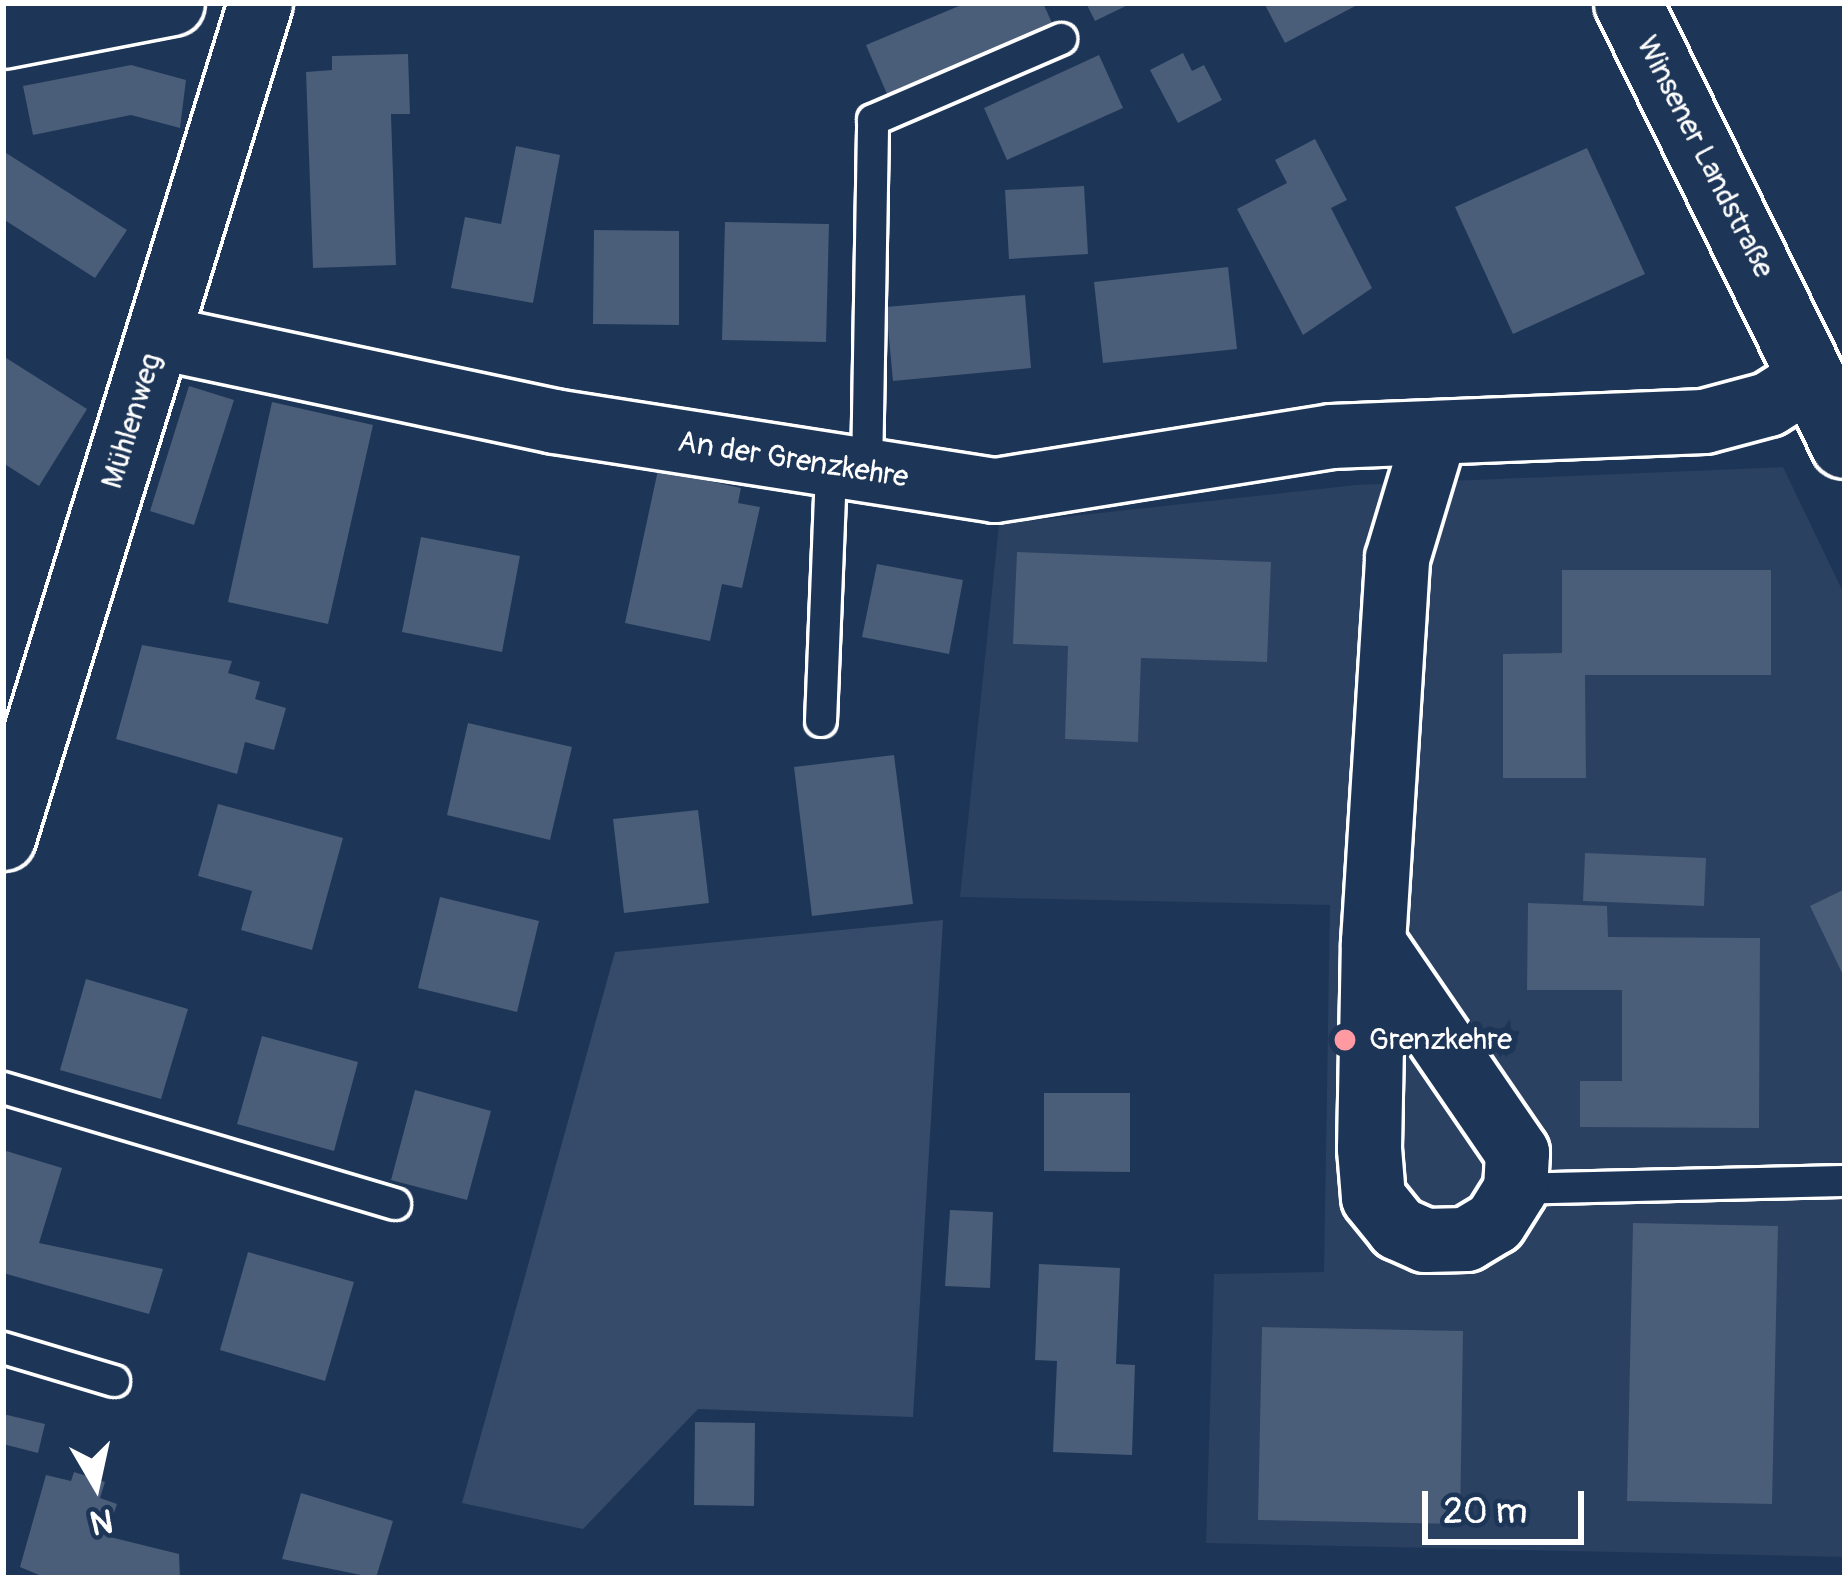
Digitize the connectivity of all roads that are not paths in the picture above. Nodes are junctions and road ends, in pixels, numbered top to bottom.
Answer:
1 (172, 3) edge
2 (260, 3) edge
3 (1628, 3) edge
4 (3, 37) edge
5 (1060, 39) dead end
6 (158, 337) junction
7 (1812, 376) junction
8 (1433, 438) junction
9 (1845, 446) edge
10 (849, 471) junction
11 (820, 721) dead end
12 (3, 838) edge
13 (1372, 942) junction
14 (3, 1088) edge
15 (1844, 1179) edge
16 (1515, 1190) junction
17 (395, 1204) dead end
18 (3, 1348) edge
19 (114, 1381) dead end

1 - 4 street
2 - 6 street, Mühlenweg
3 - 7 street, Winsener Landstraße
5 - 10 lane
6 - 10 street, An der Grenzkehre
6 - 12 street, Mühlenweg
7 - 8 street
7 - 9 street, Winsener Landstraße
8 - 10 street, An der Grenzkehre
8 - 13 street
10 - 11 lane
13 - 16 street
13 - 16 street
14 - 17 lane
15 - 16 lane
18 - 19 lane

